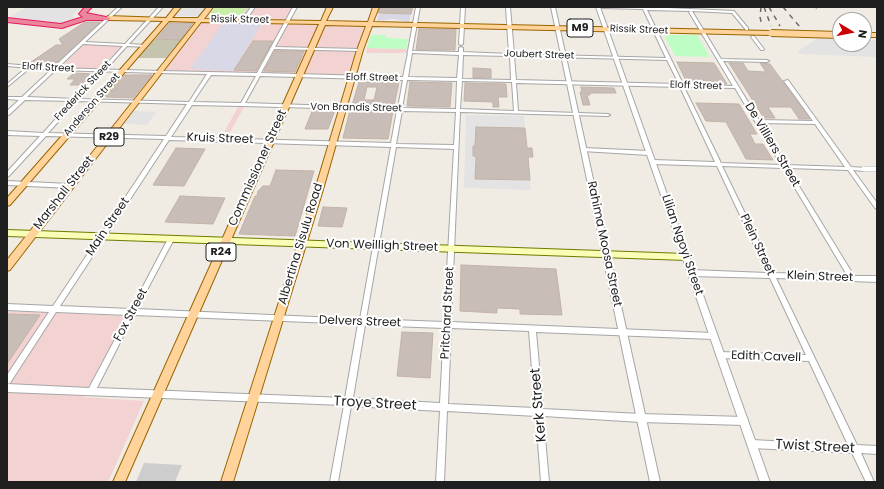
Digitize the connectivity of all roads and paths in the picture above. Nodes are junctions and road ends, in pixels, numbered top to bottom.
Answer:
1 (89, 7) edge
2 (120, 7) edge
3 (161, 7) edge
4 (178, 7) edge
5 (210, 7) edge
6 (253, 7) edge
7 (295, 7) edge
8 (330, 7) edge
9 (376, 7) edge
10 (418, 7) edge
11 (463, 7) edge
12 (508, 7) edge
13 (553, 7) edge
14 (598, 7) edge
15 (603, 7) edge
16 (644, 8) edge
17 (691, 10) edge
18 (95, 17) junction
19 (108, 18) junction
20 (150, 18) junction
21 (168, 18) junction
22 (201, 19) junction
23 (7, 20) edge
24 (244, 20) junction
25 (288, 21) junction
26 (323, 22) junction
27 (371, 23) junction
28 (415, 24) junction
29 (462, 25) junction
30 (508, 26) junction
31 (557, 28) junction
32 (606, 29) junction
33 (747, 29) dead end
34 (655, 30) junction
35 (703, 32) junction
36 (832, 35) edge
37 (753, 37) dead end
38 (81, 43) junction
39 (126, 45) junction
40 (145, 46) junction
41 (273, 48) junction
42 (460, 48) junction
43 (311, 49) junction
44 (762, 49) dead end
45 (360, 50) junction
46 (410, 52) junction
47 (511, 54) junction
48 (563, 56) junction
49 (616, 58) junction
50 (668, 59) junction
51 (720, 60) junction
52 (767, 61) dead end
53 (7, 65) edge
54 (28, 68) junction
55 (55, 69) junction
56 (102, 70) junction
57 (122, 71) junction
58 (160, 72) junction
59 (210, 74) junction
60 (259, 75) junction
61 (299, 76) junction
62 (351, 77) junction
63 (405, 79) junction
64 (458, 80) junction
65 (786, 81) dead end
66 (513, 82) junction
67 (569, 83) junction
68 (626, 85) junction
69 (7, 86) edge
70 (681, 86) junction
71 (737, 87) junction
72 (7, 98) edge
73 (24, 98) junction
74 (75, 99) junction
75 (96, 100) junction
76 (136, 102) junction
77 (190, 103) junction
78 (242, 105) junction
79 (286, 106) junction
80 (343, 107) junction
81 (400, 109) junction
82 (457, 111) junction
83 (516, 112) junction
84 (7, 114) edge
85 (576, 114) junction
86 (608, 115) dead end
87 (757, 121) junction
88 (817, 124) junction
89 (7, 133) edge
90 (44, 134) junction
91 (66, 134) junction
92 (110, 136) junction
93 (168, 137) junction
94 (271, 140) junction
95 (333, 143) junction
96 (393, 145) junction
97 (456, 147) junction
98 (584, 150) junction
99 (649, 153) junction
100 (653, 162) junction
101 (718, 164) junction
102 (785, 167) junction
103 (849, 168) junction
104 (877, 169) edge
105 (7, 175) edge
106 (7, 183) edge
107 (24, 184) junction
108 (70, 186) junction
109 (7, 203) edge
110 (877, 207) edge
111 (7, 233) edge
112 (32, 234) junction
113 (102, 236) junction
114 (172, 239) junction
115 (226, 241) junction
116 (302, 244) junction
117 (377, 246) junction
118 (452, 249) junction
119 (606, 254) junction
120 (686, 257) junction
121 (7, 267) edge
122 (692, 273) junction
123 (771, 275) junction
124 (852, 278) junction
125 (877, 278) edge
126 (7, 307) edge
127 (54, 309) junction
128 (132, 313) junction
129 (193, 316) junction
130 (278, 319) junction
131 (363, 322) junction
132 (447, 325) junction
133 (532, 328) junction
134 (622, 332) junction
135 (713, 336) junction
136 (720, 355) junction
137 (811, 358) junction
138 (7, 381) edge
139 (7, 388) edge
140 (91, 390) junction
141 (158, 394) junction
142 (252, 399) junction
143 (349, 402) junction
144 (444, 408) junction
145 (540, 413) junction
146 (641, 418) junction
147 (744, 421) junction
148 (752, 444) junction
149 (855, 450) junction
150 (877, 450) edge
151 (119, 482) edge
152 (227, 482) edge
153 (334, 482) edge
154 (440, 482) edge
155 (545, 482) edge
156 (655, 482) edge
157 (765, 482) edge
158 (870, 482) edge

1 - 18 highway
2 - 19 street
3 - 20 street, Frederick Street
4 - 21 main road, Anderson Street / R29
5 - 22 main road, Marshall Street / R29
6 - 24 street
7 - 25 street
8 - 26 main road, Commissioner Street / R24
9 - 27 main road, Albertina Sisulu Road
10 - 28 street
11 - 29 street, Pritchard Street
12 - 30 street
13 - 31 street, Rahima Moosa Street
14 - 32 street, Lilian Ngoyi Street
15 - 16 street
16 - 17 street
16 - 34 street, Plein Street
17 - 33 street
17 - 35 street, De Villiers Street
18 - 19 highway
18 - 23 highway
19 - 20 main road, Rissik Street / M9
19 - 38 street
20 - 21 main road, Rissik Street / M9
20 - 39 street, Frederick Street
21 - 22 main road, Rissik Street / M9
21 - 40 main road, Anderson Street / R29
22 - 24 main road, Rissik Street / M9
22 - 58 main road, Marshall Street / R29
24 - 25 main road, Rissik Street / M9
25 - 26 main road, Rissik Street / M9
25 - 41 street
26 - 27 main road, Rissik Street / M9
26 - 43 main road, Commissioner Street / R24
27 - 28 main road, Rissik Street / M9
27 - 45 main road, Albertina Sisulu Road
28 - 29 main road, Rissik Street / M9
28 - 46 street
29 - 30 main road, Rissik Street / M9
29 - 42 street, Pritchard Street
30 - 31 main road, Rissik Street / M9
30 - 47 street
31 - 32 main road, Rissik Street / M9
31 - 48 street, Rahima Moosa Street
32 - 34 main road, Rissik Street / M9
32 - 49 street, Lilian Ngoyi Street
34 - 35 main road, Rissik Street / M9
34 - 50 street, Plein Street
35 - 36 main road, Rissik Street / M9, bridge
35 - 51 street, De Villiers Street
37 - 44 street
38 - 39 street
38 - 55 street
39 - 40 street
39 - 56 street, Frederick Street
40 - 57 main road, Anderson Street / R29
41 - 43 street
41 - 60 street
42 - 46 street, Joubert Street
42 - 47 street, Joubert Street
42 - 64 street, Pritchard Street
43 - 45 street
43 - 61 main road, Commissioner Street / R24
45 - 62 main road, Albertina Sisulu Road
46 - 63 street
47 - 48 street, Joubert Street
47 - 66 street
48 - 49 street, Joubert Street
48 - 67 street, Rahima Moosa Street
49 - 50 street, Joubert Street
49 - 68 street, Lilian Ngoyi Street
50 - 70 street, Plein Street
51 - 52 street
51 - 71 street, De Villiers Street
53 - 54 street, Eloff Street
54 - 55 street, Eloff Street
54 - 69 street
55 - 56 street, Eloff Street
55 - 73 street
56 - 57 street, Eloff Street
56 - 74 street, Frederick Street
57 - 58 street, Eloff Street
57 - 75 main road, Anderson Street / R29
58 - 59 street, Eloff Street
58 - 76 main road, Marshall Street / R29
59 - 60 street, Eloff Street
59 - 77 street, Main Street
60 - 61 street, Eloff Street
60 - 78 street
61 - 62 street, Eloff Street
61 - 79 main road, Commissioner Street / R24
62 - 63 street, Eloff Street
62 - 80 main road, Albertina Sisulu Road
63 - 64 street, Eloff Street
63 - 81 street
64 - 66 street, Eloff Street
64 - 82 street, Pritchard Street
65 - 88 street
66 - 67 street, Eloff Street
66 - 83 street
67 - 68 street, Eloff Street
67 - 85 street, Rahima Moosa Street
68 - 70 street, Eloff Street
68 - 99 street, Lilian Ngoyi Street
70 - 71 street, Eloff Street
70 - 101 street, Plein Street
71 - 87 street, De Villiers Street
72 - 73 street, Von Brandis Street
73 - 74 street, Von Brandis Street
73 - 84 street
74 - 75 street, Von Brandis Street
74 - 90 street, Frederick Street
75 - 76 street, Von Brandis Street
75 - 91 main road, Anderson Street / R29
76 - 77 street, Von Brandis Street
76 - 92 main road, Marshall Street / R29
77 - 78 street, Von Brandis Street
77 - 93 street, Main Street
78 - 79 street, Von Brandis Street
79 - 80 street, Von Brandis Street
79 - 94 main road, Commissioner Street / R24
80 - 81 street, Von Brandis Street
80 - 95 main road, Albertina Sisulu Road
81 - 82 street, Von Brandis Street
81 - 96 street
82 - 83 street, Von Brandis Street
82 - 97 street, Pritchard Street
83 - 85 street, Von Brandis Street
85 - 86 street, Von Brandis Street
85 - 98 street, Rahima Moosa Street
87 - 88 street
87 - 102 street, De Villiers Street
88 - 103 street
89 - 90 street, Kruis Street
90 - 91 street, Kruis Street
90 - 105 street, Frederick Street
91 - 92 street, Kruis Street
91 - 107 main road, Anderson Street / R29
92 - 93 street, Kruis Street
92 - 108 main road, Marshall Street / R29
93 - 94 street, Kruis Street
93 - 113 street, Main Street
94 - 95 street, Kruis Street
94 - 115 main road, Commissioner Street / R24
95 - 96 street, Kruis Street
95 - 116 main road, Albertina Sisulu Road
96 - 97 street, Kruis Street
96 - 117 street
97 - 118 street, Pritchard Street
98 - 99 street
98 - 119 street, Rahima Moosa Street
99 - 100 street, Lilian Ngoyi Street
100 - 101 street
100 - 120 street, Lilian Ngoyi Street
101 - 102 street
101 - 123 street, Plein Street
102 - 103 street
102 - 124 street, De Villiers Street
103 - 104 street, bridge
103 - 110 street
106 - 107 street
107 - 108 street
107 - 109 main road, Anderson Street / R29
108 - 112 main road, Marshall Street / R29
111 - 112 main road, Von Weilligh Street
112 - 113 main road, Von Weilligh Street
112 - 121 main road, Marshall Street / R29
113 - 114 main road, Von Weilligh Street
113 - 127 street, Main Street
114 - 115 main road, Von Weilligh Street
114 - 128 street, Fox Street
115 - 116 main road, Von Weilligh Street
115 - 129 main road, Commissioner Street / R24
116 - 117 main road, Von Weilligh Street
116 - 130 main road, Albertina Sisulu Road
117 - 118 main road, Von Weilligh Street
117 - 131 street
118 - 119 main road, Von Weilligh Street
118 - 132 street, Pritchard Street
119 - 120 main road, Von Weilligh Street
119 - 134 street, Rahima Moosa Street
120 - 122 street, Lilian Ngoyi Street
122 - 123 street, Klein Street
122 - 135 street, Lilian Ngoyi Street
123 - 124 street, Klein Street
123 - 137 street, Plein Street
124 - 125 street, Klein Street
126 - 127 street, Delvers Street
127 - 128 street, Delvers Street
127 - 138 street, Main Street
128 - 129 street, Delvers Street
128 - 140 street, Fox Street
129 - 130 street, Delvers Street
129 - 141 main road, Commissioner Street / R24
130 - 131 street, Delvers Street
130 - 142 main road, Albertina Sisulu Road
131 - 132 street, Delvers Street
131 - 143 street
132 - 133 street, Delvers Street
132 - 144 street, Pritchard Street
133 - 134 street, Delvers Street
133 - 145 street, Kerk Street
134 - 135 street, Delvers Street
134 - 146 street, Rahima Moosa Street
135 - 136 street, Lilian Ngoyi Street
136 - 137 street, Edith Cavell
136 - 147 street, Lilian Ngoyi Street
137 - 149 street, Plein Street
139 - 140 street, Troye Street
140 - 141 street, Troye Street
141 - 142 street, Troye Street
141 - 151 main road, Commissioner Street / R24
142 - 143 street, Troye Street
142 - 152 main road, Albertina Sisulu Road
143 - 144 street, Troye Street
143 - 153 street
144 - 145 street, Troye Street
144 - 154 street, Pritchard Street
145 - 146 street, Troye Street
145 - 155 street, Kerk Street
146 - 147 street, Troye Street
146 - 156 street, Rahima Moosa Street
147 - 148 street, Lilian Ngoyi Street
148 - 149 street, Twist Street
148 - 157 street, Lilian Ngoyi Street
149 - 150 street, Twist Street
149 - 158 street, Plein Street

